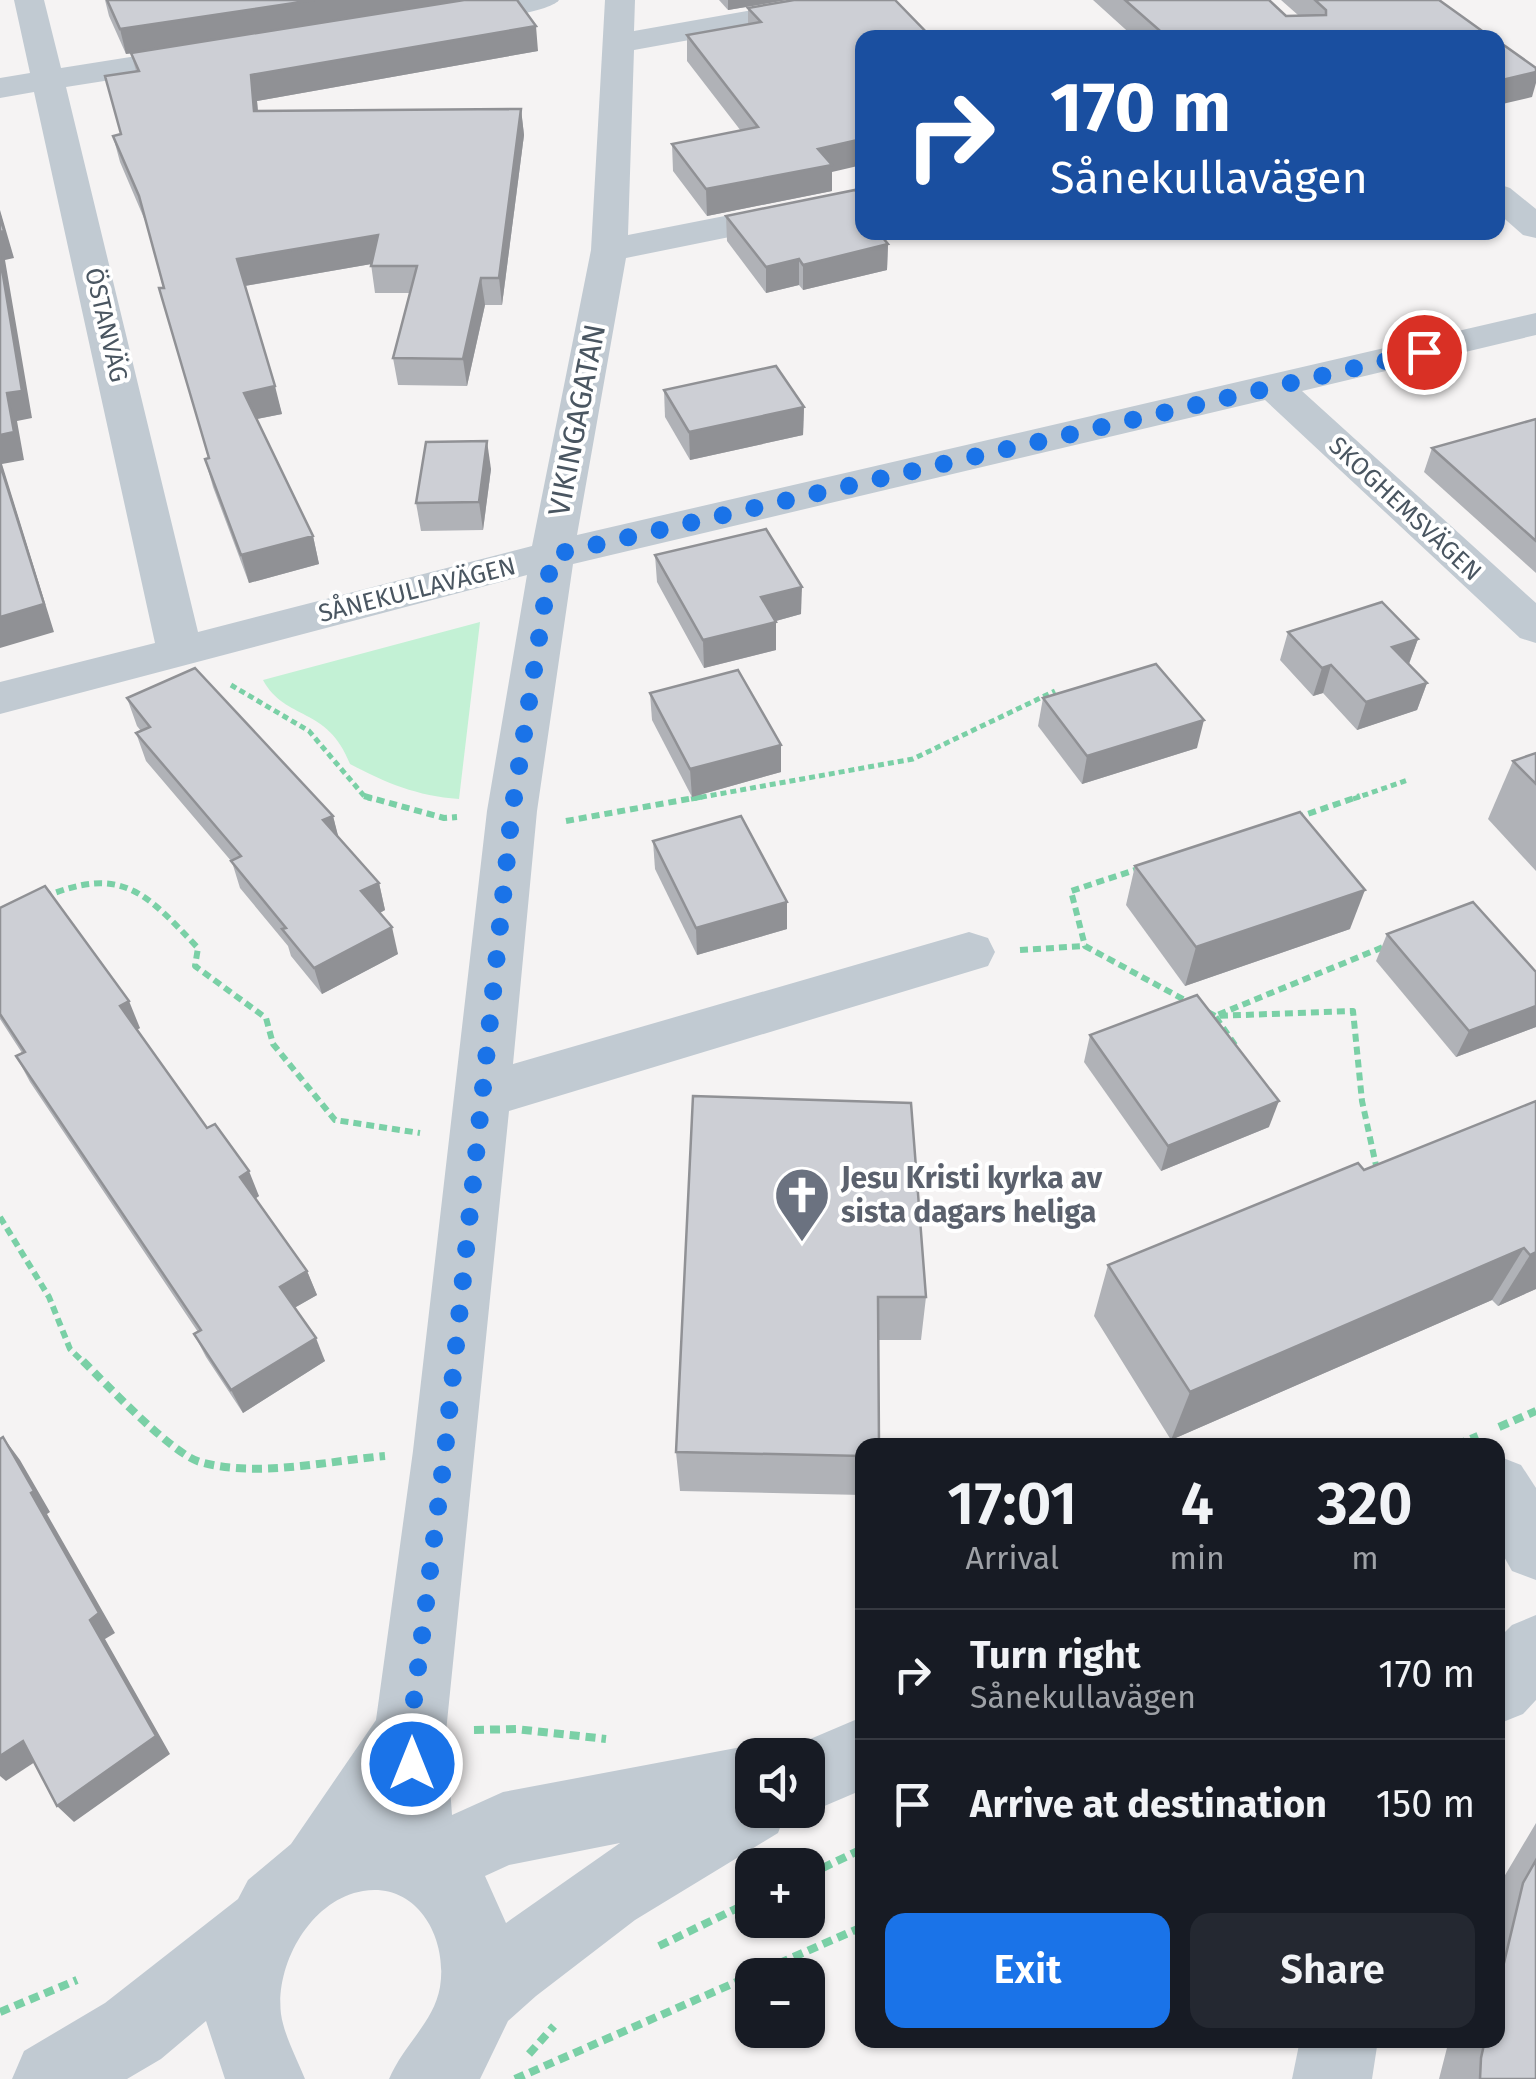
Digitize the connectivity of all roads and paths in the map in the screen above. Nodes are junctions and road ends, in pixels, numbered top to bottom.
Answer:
1 (29, 0) edge
2 (544, 0) edge
3 (862, 0) edge
4 (619, 21) edge
5 (411, 22) edge
6 (240, 49) edge
7 (50, 80) junction
8 (0, 88) edge
9 (855, 201) edge
10 (1505, 202) edge
11 (1536, 226) edge
12 (609, 250) junction
13 (1536, 324) edge
14 (1276, 388) junction
15 (552, 555) junction
16 (1536, 628) edge
17 (180, 651) junction
18 (1055, 691) edge
19 (0, 698) edge
20 (1408, 780) dead end
21 (511, 821) junction
22 (1280, 824) edge
23 (1147, 866) edge
24 (39, 899) edge
25 (1394, 942) edge
26 (1085, 946) junction
27 (968, 952) joint
28 (1215, 1016) junction
29 (1245, 1059) edge
30 (480, 1119) junction
31 (1381, 1186) edge
32 (0, 1216) edge
33 (445, 1451) junction
34 (1536, 1470) edge
35 (1505, 1483) edge
36 (1505, 1497) edge
37 (1536, 1548) edge
38 (1536, 1649) edge
39 (1505, 1682) edge
40 (410, 1732) junction
41 (735, 1784) edge
42 (735, 1817) edge
43 (855, 1852) edge
44 (423, 1863) junction
45 (318, 1867) junction
46 (825, 1867) edge
47 (735, 1910) edge
48 (256, 1930) junction
49 (855, 1930) edge
50 (652, 1949) dead end
51 (477, 1997) junction
52 (562, 2017) dead end
53 (52, 2079) edge
54 (265, 2079) edge
55 (428, 2079) edge
56 (505, 2079) edge
57 (514, 2079) edge

1 - 7 street, ÖSTANVÄG
2 - 5 street
3 - 4 street
4 - 12 street, VIKINGAGATAN
6 - 7 street
7 - 8 street
7 - 17 street, ÖSTANVÄG
9 - 12 street
10 - 11 street
12 - 15 street, VIKINGAGATAN
13 - 14 street, SÅNEKULLAVÄGEN
14 - 15 street, SÅNEKULLAVÄGEN
14 - 16 street, SKOGHEMSVÄGEN
15 - 17 street, SÅNEKULLAVÄGEN
15 - 21 street, VIKINGAGATAN
17 - 19 street, SÅNEKULLAVÄGEN
17 - 21 path
18 - 21 path
20 - 22 path
21 - 30 street, VIKINGAGATAN
23 - 26 path
24 - 30 path
25 - 28 path
26 - 27 path
26 - 28 path
27 - 30 street
28 - 29 path
28 - 31 path
30 - 33 street, VIKINGAGATAN
32 - 33 path
33 - 40 street, VIKINGAGATAN
34 - 35 street
36 - 37 street
38 - 39 street
40 - 44 street, VIKINGAGATAN
40 - 45 street, VIKINGAGATAN
41 - 44 street
42 - 51 street
43 - 46 path
44 - 45 street
44 - 51 street
45 - 48 street, VIKINGAGATAN
47 - 50 path
48 - 53 street, VIKINGAGATAN
48 - 54 street
49 - 57 path
51 - 55 street
52 - 56 path

